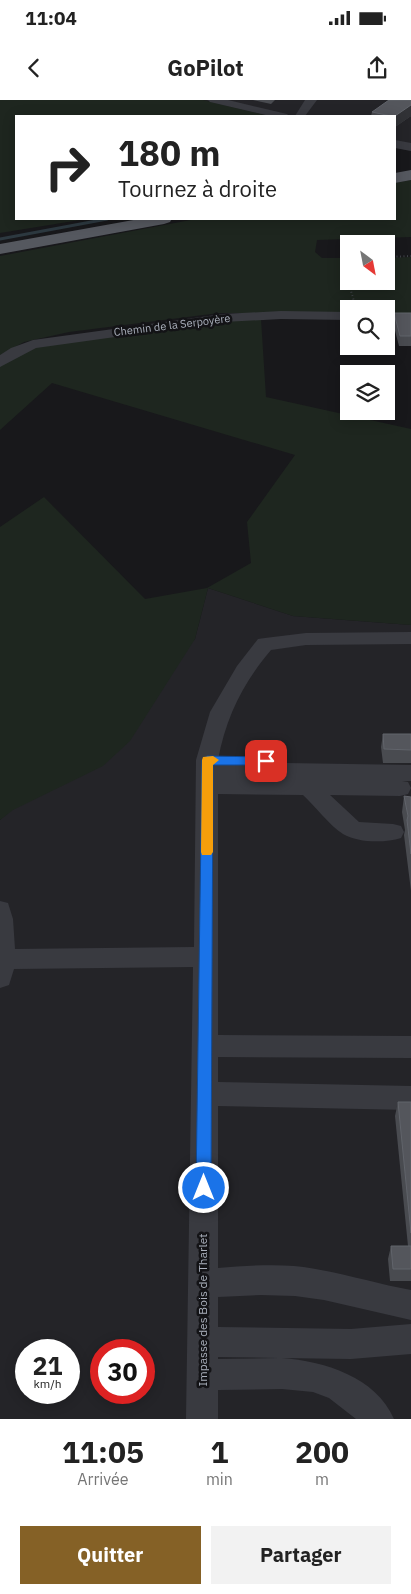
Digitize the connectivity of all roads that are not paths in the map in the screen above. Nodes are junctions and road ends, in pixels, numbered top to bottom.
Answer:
1 (214, 100) edge
2 (311, 100) edge
3 (279, 115) edge
4 (301, 115) edge
5 (396, 144) edge
6 (411, 146) edge
7 (411, 175) edge
8 (396, 178) edge
9 (159, 220) edge
10 (0, 249) edge
11 (340, 316) edge
12 (395, 317) edge
13 (411, 317) edge
14 (0, 362) edge
15 (411, 638) edge
16 (382, 762) dead end
17 (207, 772) junction
18 (411, 773) edge
19 (308, 787) junction
20 (411, 788) edge
21 (393, 832) dead end
22 (0, 910) edge
23 (206, 957) junction
24 (2, 969) edge
25 (205, 1046) junction
26 (411, 1047) edge
27 (204, 1094) junction
28 (411, 1098) edge
29 (203, 1283) junction
30 (411, 1305) edge
31 (203, 1342) junction
32 (406, 1346) edge
33 (202, 1375) junction
34 (202, 1419) edge
35 (378, 1419) edge

1 - 3 street
2 - 4 street
5 - 6 street
7 - 8 main road
9 - 10 main road
11 - 14 street, Chemin de la Serpoyère
12 - 13 street
15 - 17 street, Impasse des Bois de Tharlet
16 - 17 street
17 - 18 street
17 - 19 street
17 - 23 street, Impasse des Bois de Tharlet
19 - 20 street
19 - 21 street
22 - 24 street
23 - 24 street
23 - 25 street, Impasse des Bois de Tharlet
25 - 26 street
25 - 27 street, Impasse des Bois de Tharlet
27 - 28 street
27 - 29 street, Impasse des Bois de Tharlet
29 - 30 street
29 - 31 street, Impasse des Bois de Tharlet
31 - 32 street
31 - 33 street, Impasse des Bois de Tharlet
33 - 34 street, Impasse des Bois de Tharlet
33 - 35 street

